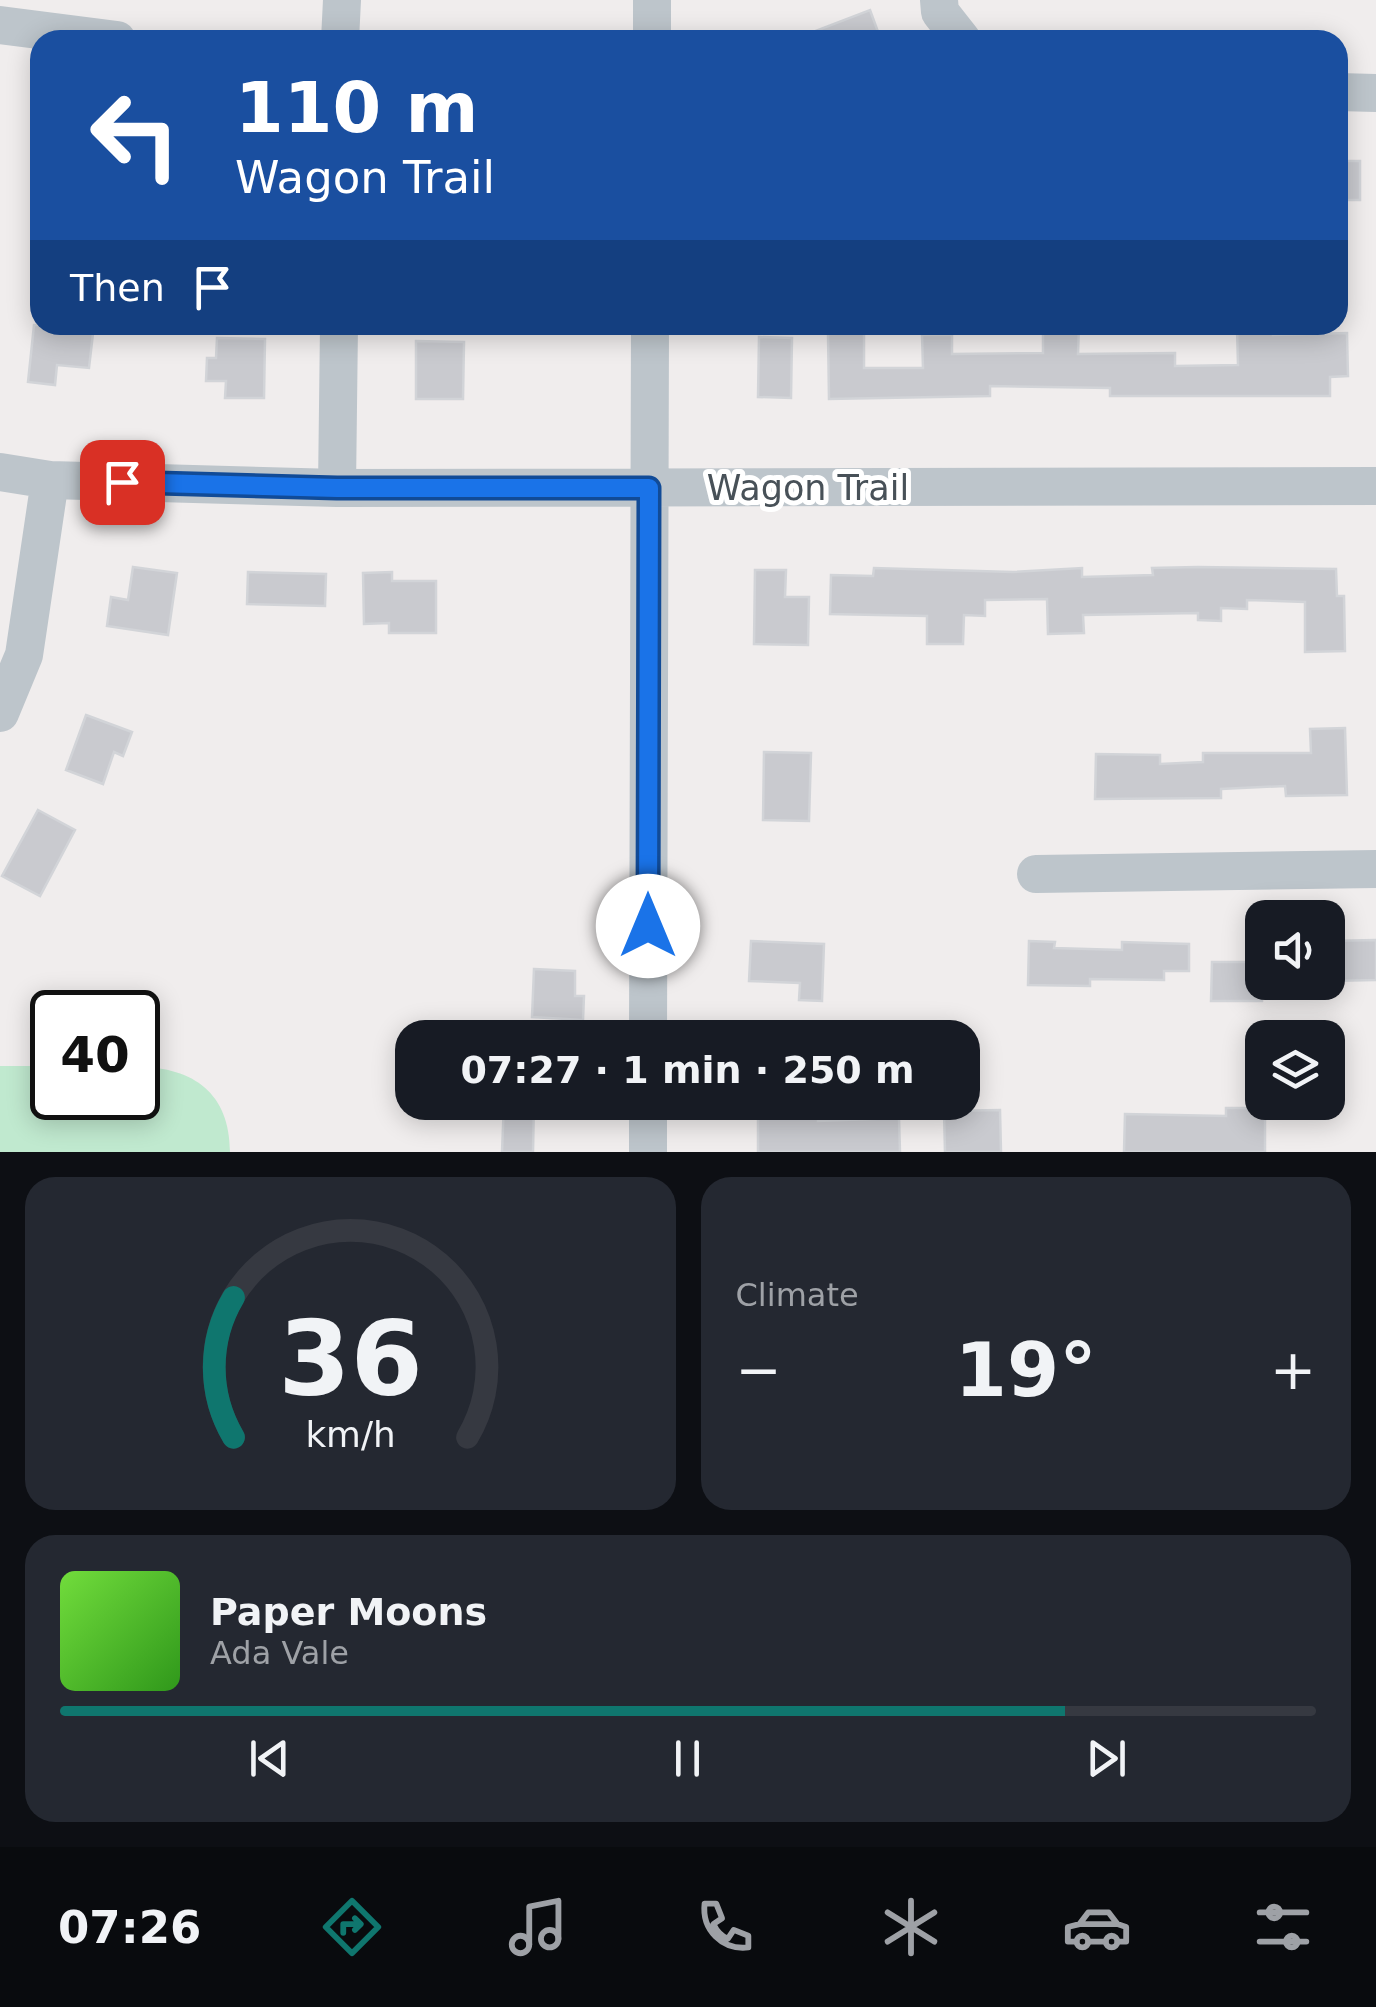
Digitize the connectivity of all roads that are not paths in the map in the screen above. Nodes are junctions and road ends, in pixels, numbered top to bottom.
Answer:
1 (342, 0) edge
2 (652, 0) edge
3 (940, 0) edge
4 (0, 25) edge
5 (39, 30) edge
6 (340, 30) edge
7 (652, 30) edge
8 (954, 30) edge
9 (1348, 92) edge
10 (1376, 93) edge
11 (339, 335) edge
12 (650, 335) edge
13 (0, 472) edge
14 (50, 480) junction
15 (1376, 486) edge
16 (337, 488) junction
17 (649, 488) junction
18 (0, 713) edge
19 (1376, 869) edge
20 (1036, 874) dead end
21 (648, 1020) edge
22 (648, 1120) edge
23 (648, 1152) edge

1 - 6 street
2 - 7 street
3 - 8 street
4 - 5 street
9 - 10 street
11 - 16 street
12 - 17 street
13 - 14 street, Wagon Trail
14 - 16 street, Wagon Trail
14 - 18 street
15 - 17 street, Wagon Trail
16 - 17 street, Wagon Trail
17 - 21 street
19 - 20 street
22 - 23 street

